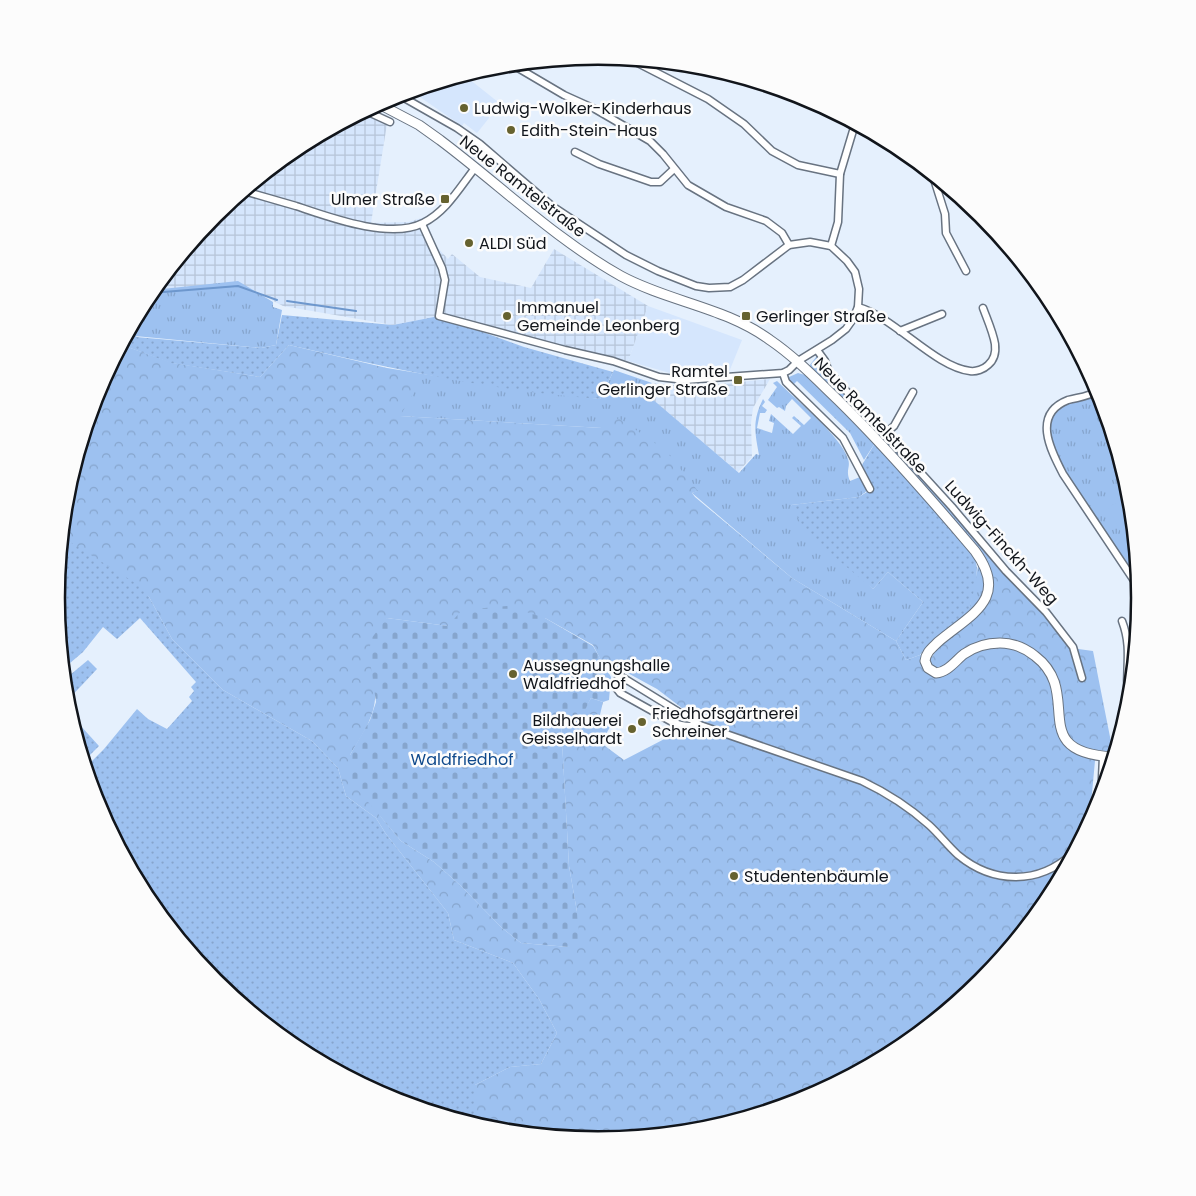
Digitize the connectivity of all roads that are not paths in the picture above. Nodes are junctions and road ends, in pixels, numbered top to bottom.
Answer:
1 (646, 68) edge
2 (523, 71) edge
3 (408, 100) edge
4 (388, 109) edge
5 (374, 115) edge
6 (390, 122) dead end
7 (853, 130) edge
8 (574, 152) dead end
9 (475, 168) junction
10 (674, 168) junction
11 (840, 174) junction
12 (937, 187) edge
13 (251, 193) edge
14 (422, 224) junction
15 (789, 245) junction
16 (831, 246) junction
17 (966, 271) dead end
18 (858, 307) junction
19 (983, 308) dead end
20 (942, 314) dead end
21 (900, 331) junction
22 (816, 350) junction
23 (798, 362) junction
24 (783, 373) junction
25 (913, 392) dead end
26 (1090, 395) edge
27 (886, 433) junction
28 (870, 488) dead end
29 (1130, 575) edge
30 (1122, 621) dead end
31 (1128, 651) edge
32 (1082, 678) dead end
33 (700, 725) junction
34 (1103, 756) junction
35 (1107, 756) edge
36 (1102, 771) edge
37 (1062, 861) edge

1 - 11 street
2 - 10 street
3 - 15 street
4 - 9 main road, Neue Ramtelstraße
5 - 6 street
7 - 11 street
8 - 10 street
9 - 14 street
9 - 23 main road, Neue Ramtelstraße
10 - 15 street
11 - 16 street
12 - 17 street
13 - 14 street
14 - 24 street
15 - 16 street
16 - 18 street
18 - 21 street
18 - 22 street
19 - 21 street
20 - 21 street
22 - 23 street
22 - 27 street, Ludwig-Finckh-Weg
23 - 24 street
23 - 34 main road, Neue Ramtelstraße
24 - 28 street
25 - 27 street
26 - 29 street
27 - 32 street, Ludwig-Finckh-Weg
30 - 31 street
33 - 33 street
33 - 37 street
34 - 35 main road, Neue Ramtelstraße
34 - 36 street

